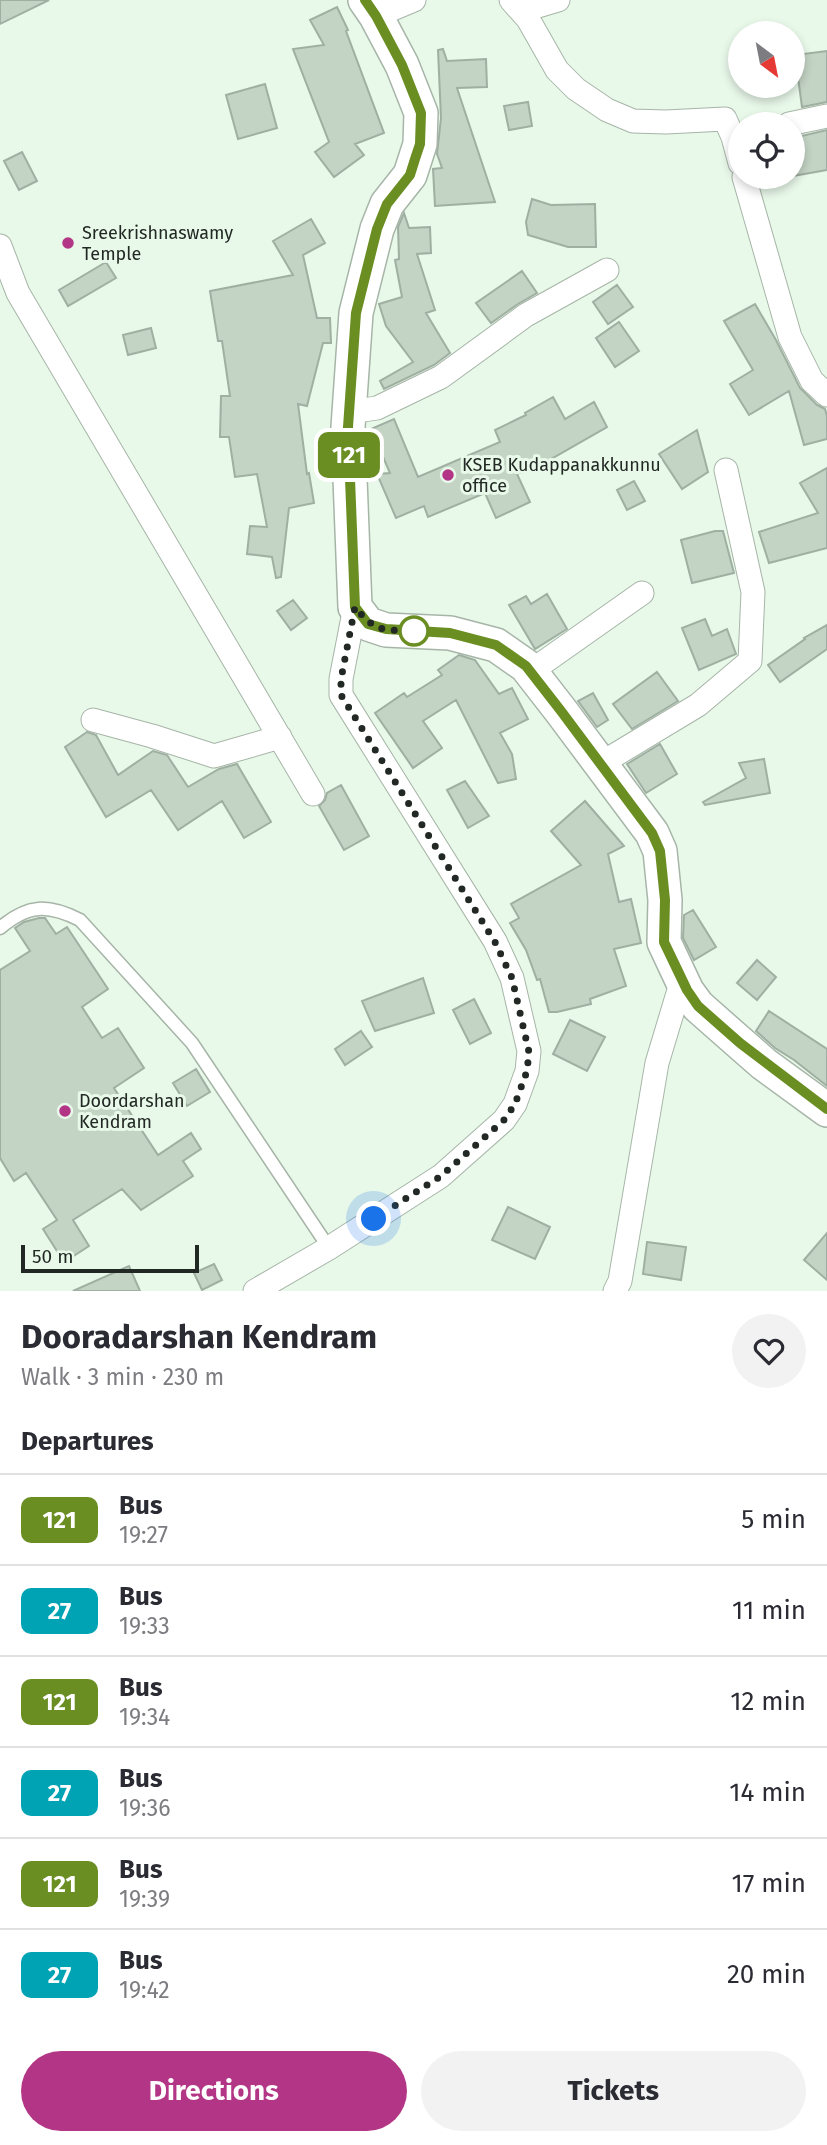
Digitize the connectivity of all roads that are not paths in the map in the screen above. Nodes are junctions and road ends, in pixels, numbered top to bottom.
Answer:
1 (414, 0) edge
2 (558, 0) edge
3 (516, 6) edge
4 (371, 8) edge
5 (827, 116) edge
6 (805, 121) edge
7 (728, 123) edge
8 (747, 189) edge
9 (0, 246) edge
10 (607, 270) dead end
11 (827, 395) edge
12 (349, 412) junction
13 (726, 470) dead end
14 (642, 593) dead end
15 (355, 607) junction
16 (530, 672) junction
17 (93, 720) dead end
18 (279, 737) junction
19 (600, 764) junction
20 (313, 794) dead end
21 (0, 928) edge
22 (682, 980) junction
23 (827, 1110) edge
24 (329, 1248) junction
25 (255, 1291) edge
26 (615, 1291) edge

1 - 4 street
2 - 3 street
3 - 7 street
4 - 12 main road
5 - 6 street
8 - 11 street
9 - 18 street
10 - 12 street
12 - 15 main road
13 - 19 street
14 - 16 street
15 - 16 main road
15 - 24 street
16 - 19 main road
17 - 18 street
18 - 20 street
19 - 22 main road
21 - 24 lane
22 - 23 main road
22 - 26 street
24 - 25 street

